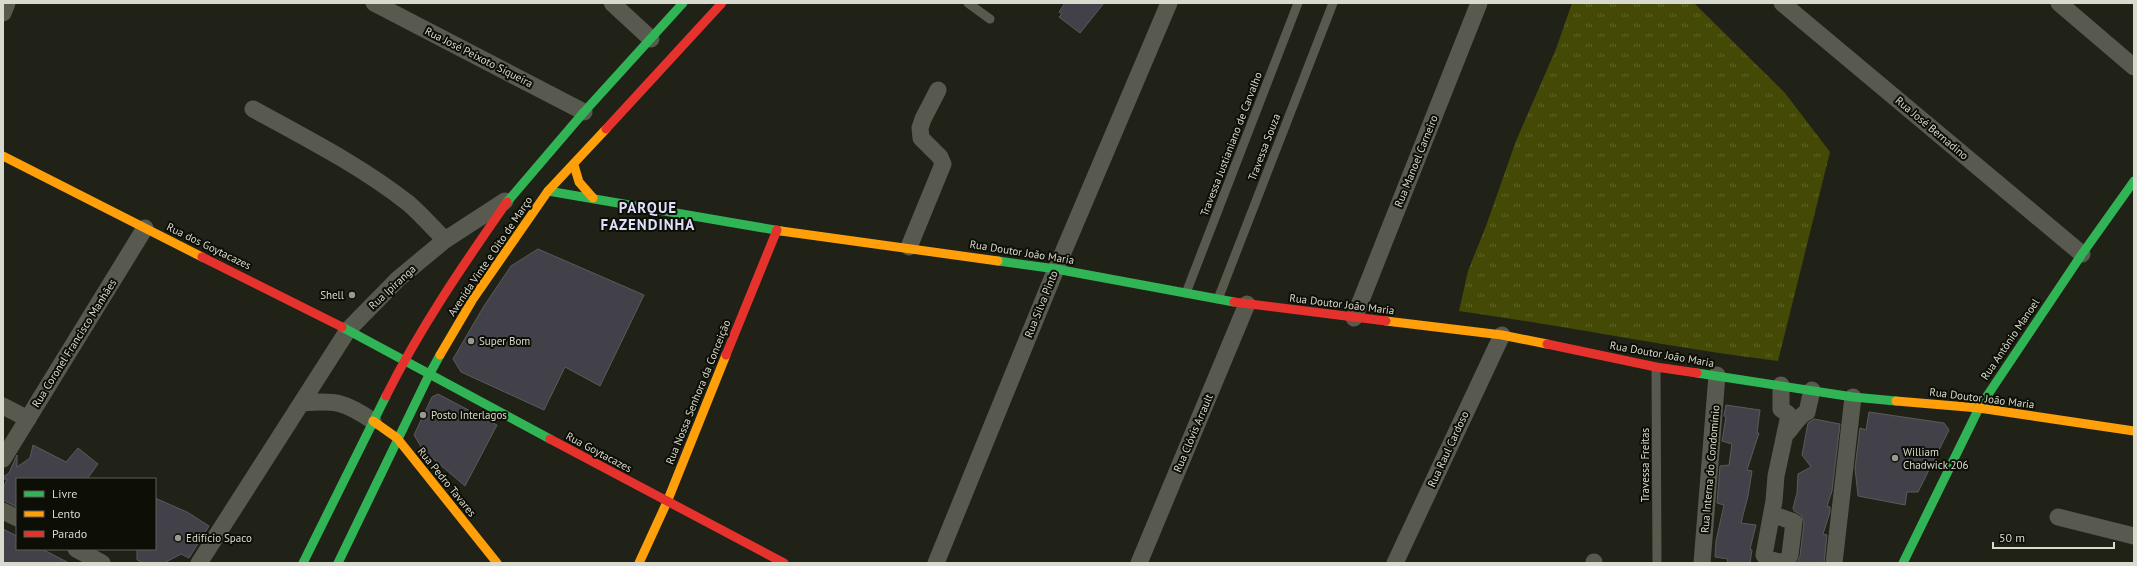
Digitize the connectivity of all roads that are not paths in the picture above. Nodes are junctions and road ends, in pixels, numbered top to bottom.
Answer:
1 (7, 3) edge
2 (374, 3) edge
3 (612, 3) edge
4 (683, 3) edge
5 (722, 3) edge
6 (968, 3) edge
7 (1169, 3) edge
8 (1298, 3) edge
9 (1333, 3) edge
10 (1479, 3) edge
11 (1782, 3) edge
12 (2059, 3) edge
13 (3, 12) edge
14 (990, 19) dead end
15 (651, 39) junction
16 (2134, 67) edge
17 (938, 90) dead end
18 (253, 109) dead end
19 (584, 112) junction
20 (3, 156) edge
21 (574, 165) junction
22 (2134, 181) edge
23 (548, 191) junction
24 (510, 197) junction
25 (593, 198) junction
26 (145, 228) junction
27 (777, 230) junction
28 (445, 240) junction
29 (909, 247) junction
30 (2082, 254) junction
31 (1056, 269) junction
32 (1186, 293) junction
33 (1218, 299) junction
34 (1247, 304) junction
35 (1354, 318) junction
36 (348, 330) junction
37 (1502, 335) junction
38 (404, 360) junction
39 (1656, 367) junction
40 (429, 375) junction
41 (1717, 375) junction
42 (1781, 386) junction
43 (1812, 390) junction
44 (1853, 397) junction
45 (302, 403) junction
46 (3, 406) edge
47 (1979, 408) junction
48 (28, 419) junction
49 (373, 421) junction
50 (2134, 431) edge
51 (1786, 434) junction
52 (397, 438) junction
53 (3, 458) edge
54 (667, 502) junction
55 (3, 511) edge
56 (2058, 516) dead end
57 (1771, 517) junction
58 (16, 518) edge
59 (2134, 536) edge
60 (78, 550) edge
61 (102, 563) edge
62 (199, 563) edge
63 (303, 563) edge
64 (338, 563) edge
65 (497, 563) edge
66 (639, 563) edge
67 (784, 563) edge
68 (936, 563) edge
69 (1139, 563) edge
70 (1395, 563) edge
71 (1657, 563) edge
72 (1702, 563) edge
73 (1785, 563) edge
74 (1834, 563) edge
75 (1903, 563) edge

1 - 13 street
2 - 19 street, Rua José Peixoto Siqueira
3 - 15 street
4 - 15 street, Avenida Vinte e Oito de Março
5 - 21 street, Avenida Vinte e Oito de Março
6 - 14 lane
7 - 31 street, Rua Silva Pinto
8 - 32 lane, Travessa Justianiano de Carvalho
9 - 33 lane, Travessa Souza
10 - 35 street, Rua Manoel Carneiro
11 - 30 street, Rua José Bernadino
12 - 16 street
15 - 19 street, Avenida Vinte e Oito de Março
17 - 29 street
18 - 28 street
19 - 24 street, Avenida Vinte e Oito de Março
20 - 26 street, Rua dos Goytacazes
21 - 23 street, Avenida Vinte e Oito de Março
21 - 25 street
22 - 30 street, Rua Antônio Manoel
23 - 24 street, Rua Doutor João Maria
23 - 25 street, Rua Doutor João Maria
23 - 40 street, Avenida Vinte e Oito de Março
24 - 28 street, Rua Ipiranga
24 - 38 street, Avenida Vinte e Oito de Março
25 - 27 street, Rua Doutor João Maria
26 - 36 street, Rua dos Goytacazes
26 - 48 street, Rua Coronel Francisco Manhães
27 - 29 street, Rua Doutor João Maria
27 - 54 street, Rua Nossa Senhora da Conceição
28 - 36 street, Rua Ipiranga
29 - 31 street, Rua Doutor João Maria
30 - 47 street, Rua Antônio Manoel
31 - 32 street, Rua Doutor João Maria
31 - 68 street, Rua Silva Pinto
32 - 33 street, Rua Doutor João Maria
33 - 34 street, Rua Doutor João Maria
34 - 35 street, Rua Doutor João Maria
34 - 69 street, Rua Clóvis Arrault
35 - 37 street, Rua Doutor João Maria
36 - 38 street, Rua dos Goytacazes
36 - 45 street, Rua Ipiranga
37 - 39 street, Rua Doutor João Maria
37 - 70 street, Rua Raul Cardoso
38 - 40 street, Rua Goytacazes
38 - 49 street, Avenida Vinte e Oito de Março
39 - 41 street, Rua Doutor João Maria
39 - 71 lane, Travessa Freitas
40 - 52 street, Avenida Vinte e Oito de Março
40 - 54 street, Rua Goytacazes
41 - 42 street, Rua Doutor João Maria
41 - 72 street, Rua Interna do Condomínio
42 - 43 street, Rua Doutor João Maria
42 - 51 street
43 - 44 street, Rua Doutor João Maria
43 - 51 street
44 - 47 street, Rua Doutor João Maria
44 - 74 street
45 - 49 street
45 - 62 street, Rua Ipiranga
46 - 48 street
47 - 50 street, Rua Doutor João Maria
47 - 75 street, Rua Antônio Manoel
48 - 53 street, Rua Coronel Francisco Manhães
49 - 52 street, Rua Pedro Tavares
49 - 63 street
51 - 57 street
52 - 64 street, Avenida Vinte e Oito de Março
52 - 65 street, Rua Pedro Tavares
54 - 66 street, Rua Nossa Senhora da Conceição
54 - 67 street, Rua Goytacazes
55 - 58 street
56 - 59 street
57 - 73 street
57 - 73 street
60 - 61 street

